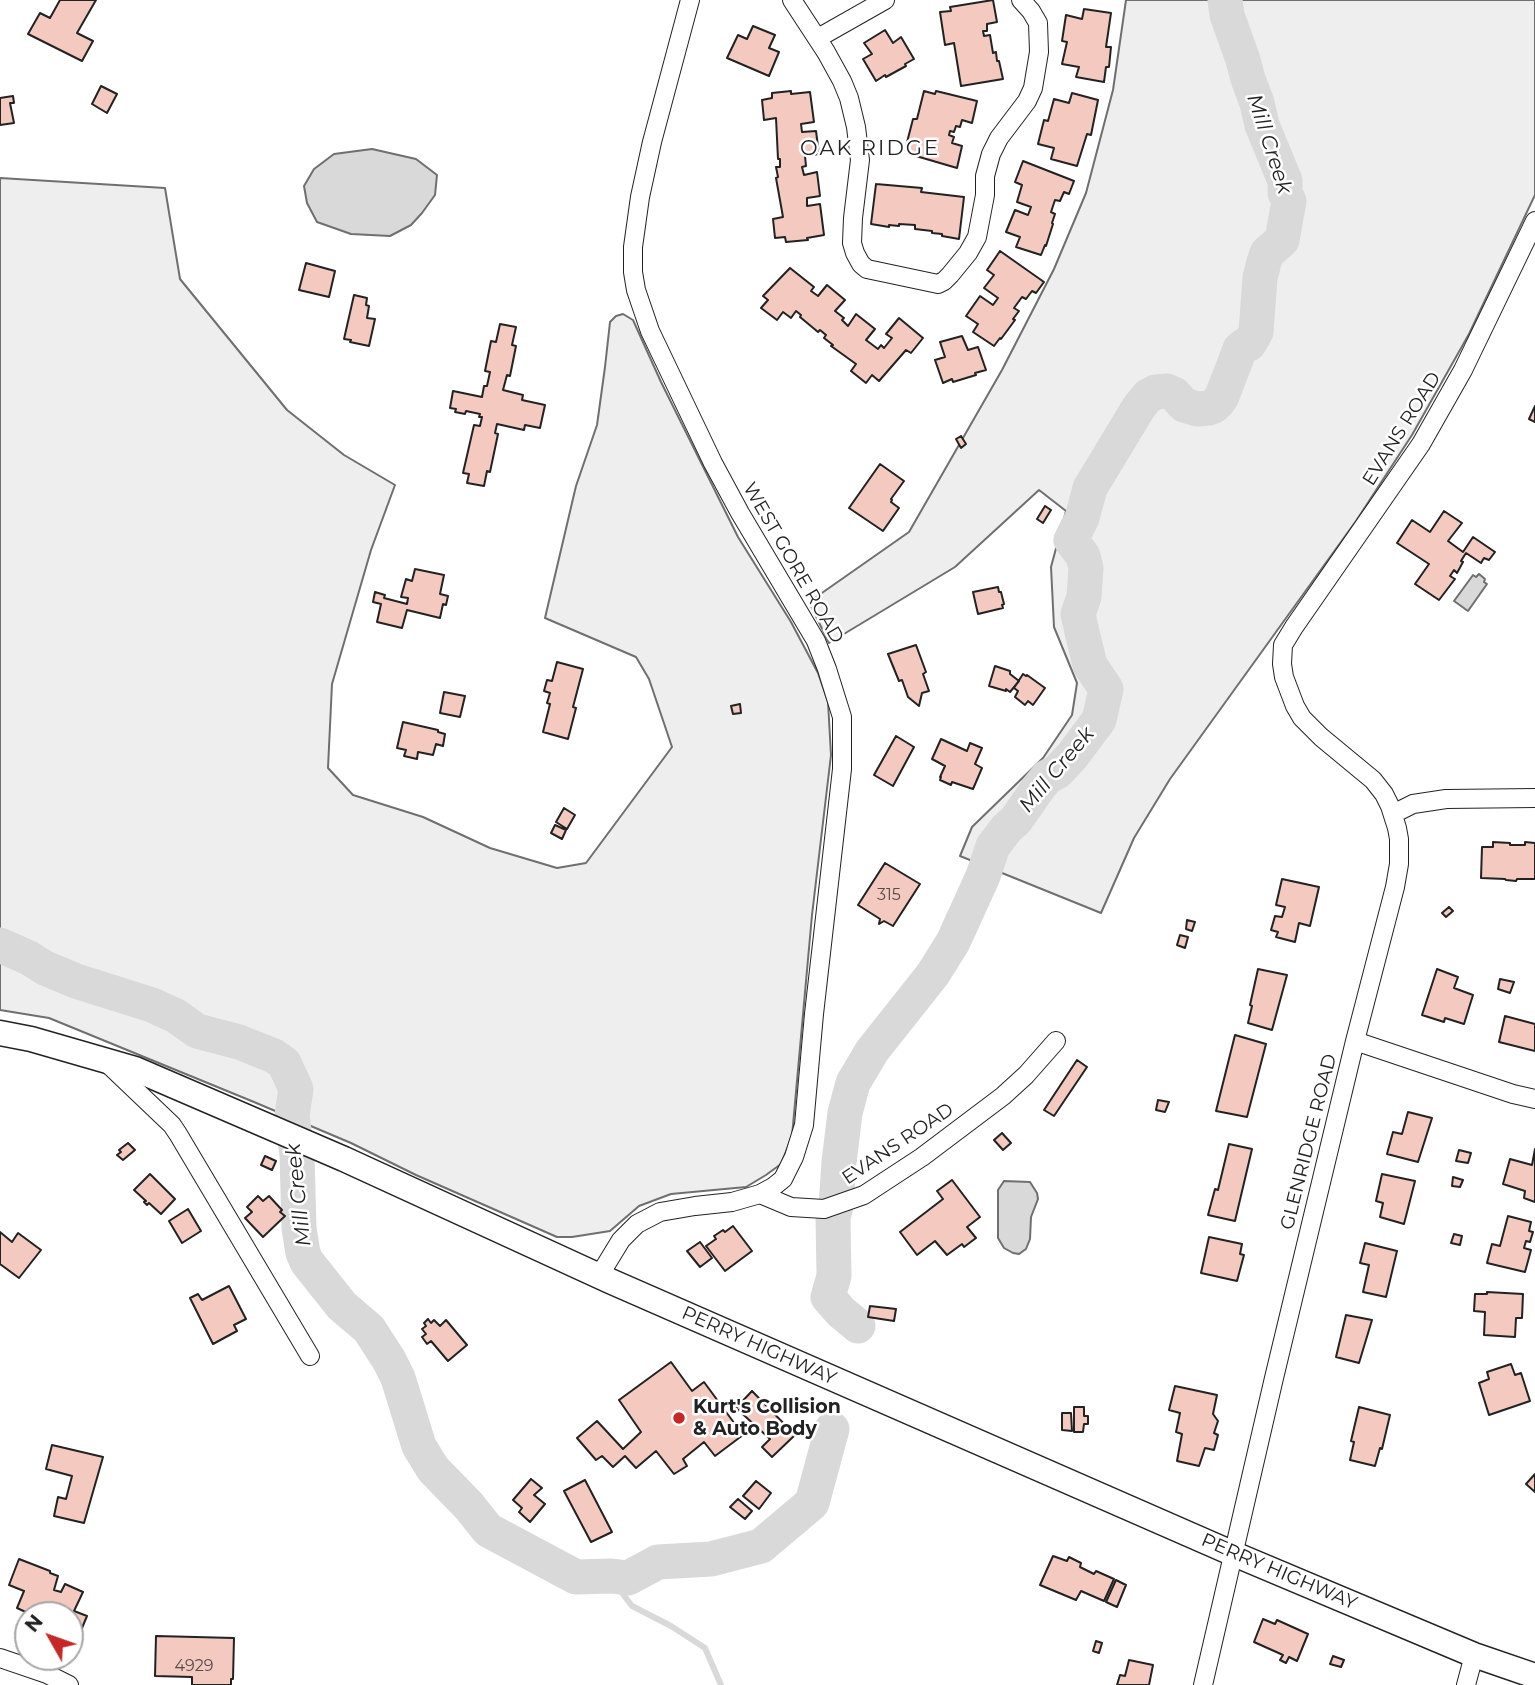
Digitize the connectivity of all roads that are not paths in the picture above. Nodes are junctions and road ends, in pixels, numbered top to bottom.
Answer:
1 (690, 0) edge
2 (792, 0) edge
3 (885, 0) edge
4 (1021, 0) edge
5 (818, 38) junction
6 (1535, 221) edge
7 (1283, 645) joint
8 (1535, 798) edge
9 (1393, 814) junction
10 (0, 1033) edge
11 (1056, 1041) dead end
12 (1355, 1041) junction
13 (102, 1058) junction
14 (1535, 1099) edge
15 (760, 1194) junction
16 (599, 1276) junction
17 (310, 1356) dead end
18 (1234, 1555) junction
19 (1474, 1655) junction
20 (0, 1658) edge
21 (1535, 1676) edge
22 (69, 1685) edge
23 (1203, 1685) edge
24 (1465, 1685) edge

1 - 15 street, WEST GORE ROAD
2 - 5 street
3 - 5 street
4 - 5 street
6 - 7 street, EVANS ROAD
7 - 9 street, GLENRIDGE ROAD
8 - 9 street
9 - 12 street, GLENRIDGE ROAD
10 - 13 main road, PERRY HIGHWAY
11 - 15 street, EVANS ROAD
12 - 14 street
12 - 18 street, GLENRIDGE ROAD
13 - 16 main road, PERRY HIGHWAY
13 - 17 street
15 - 16 street
16 - 18 main road, PERRY HIGHWAY
18 - 19 main road, PERRY HIGHWAY
18 - 23 street, GLENRIDGE ROAD
19 - 21 main road, PERRY HIGHWAY
19 - 24 street
20 - 22 street

